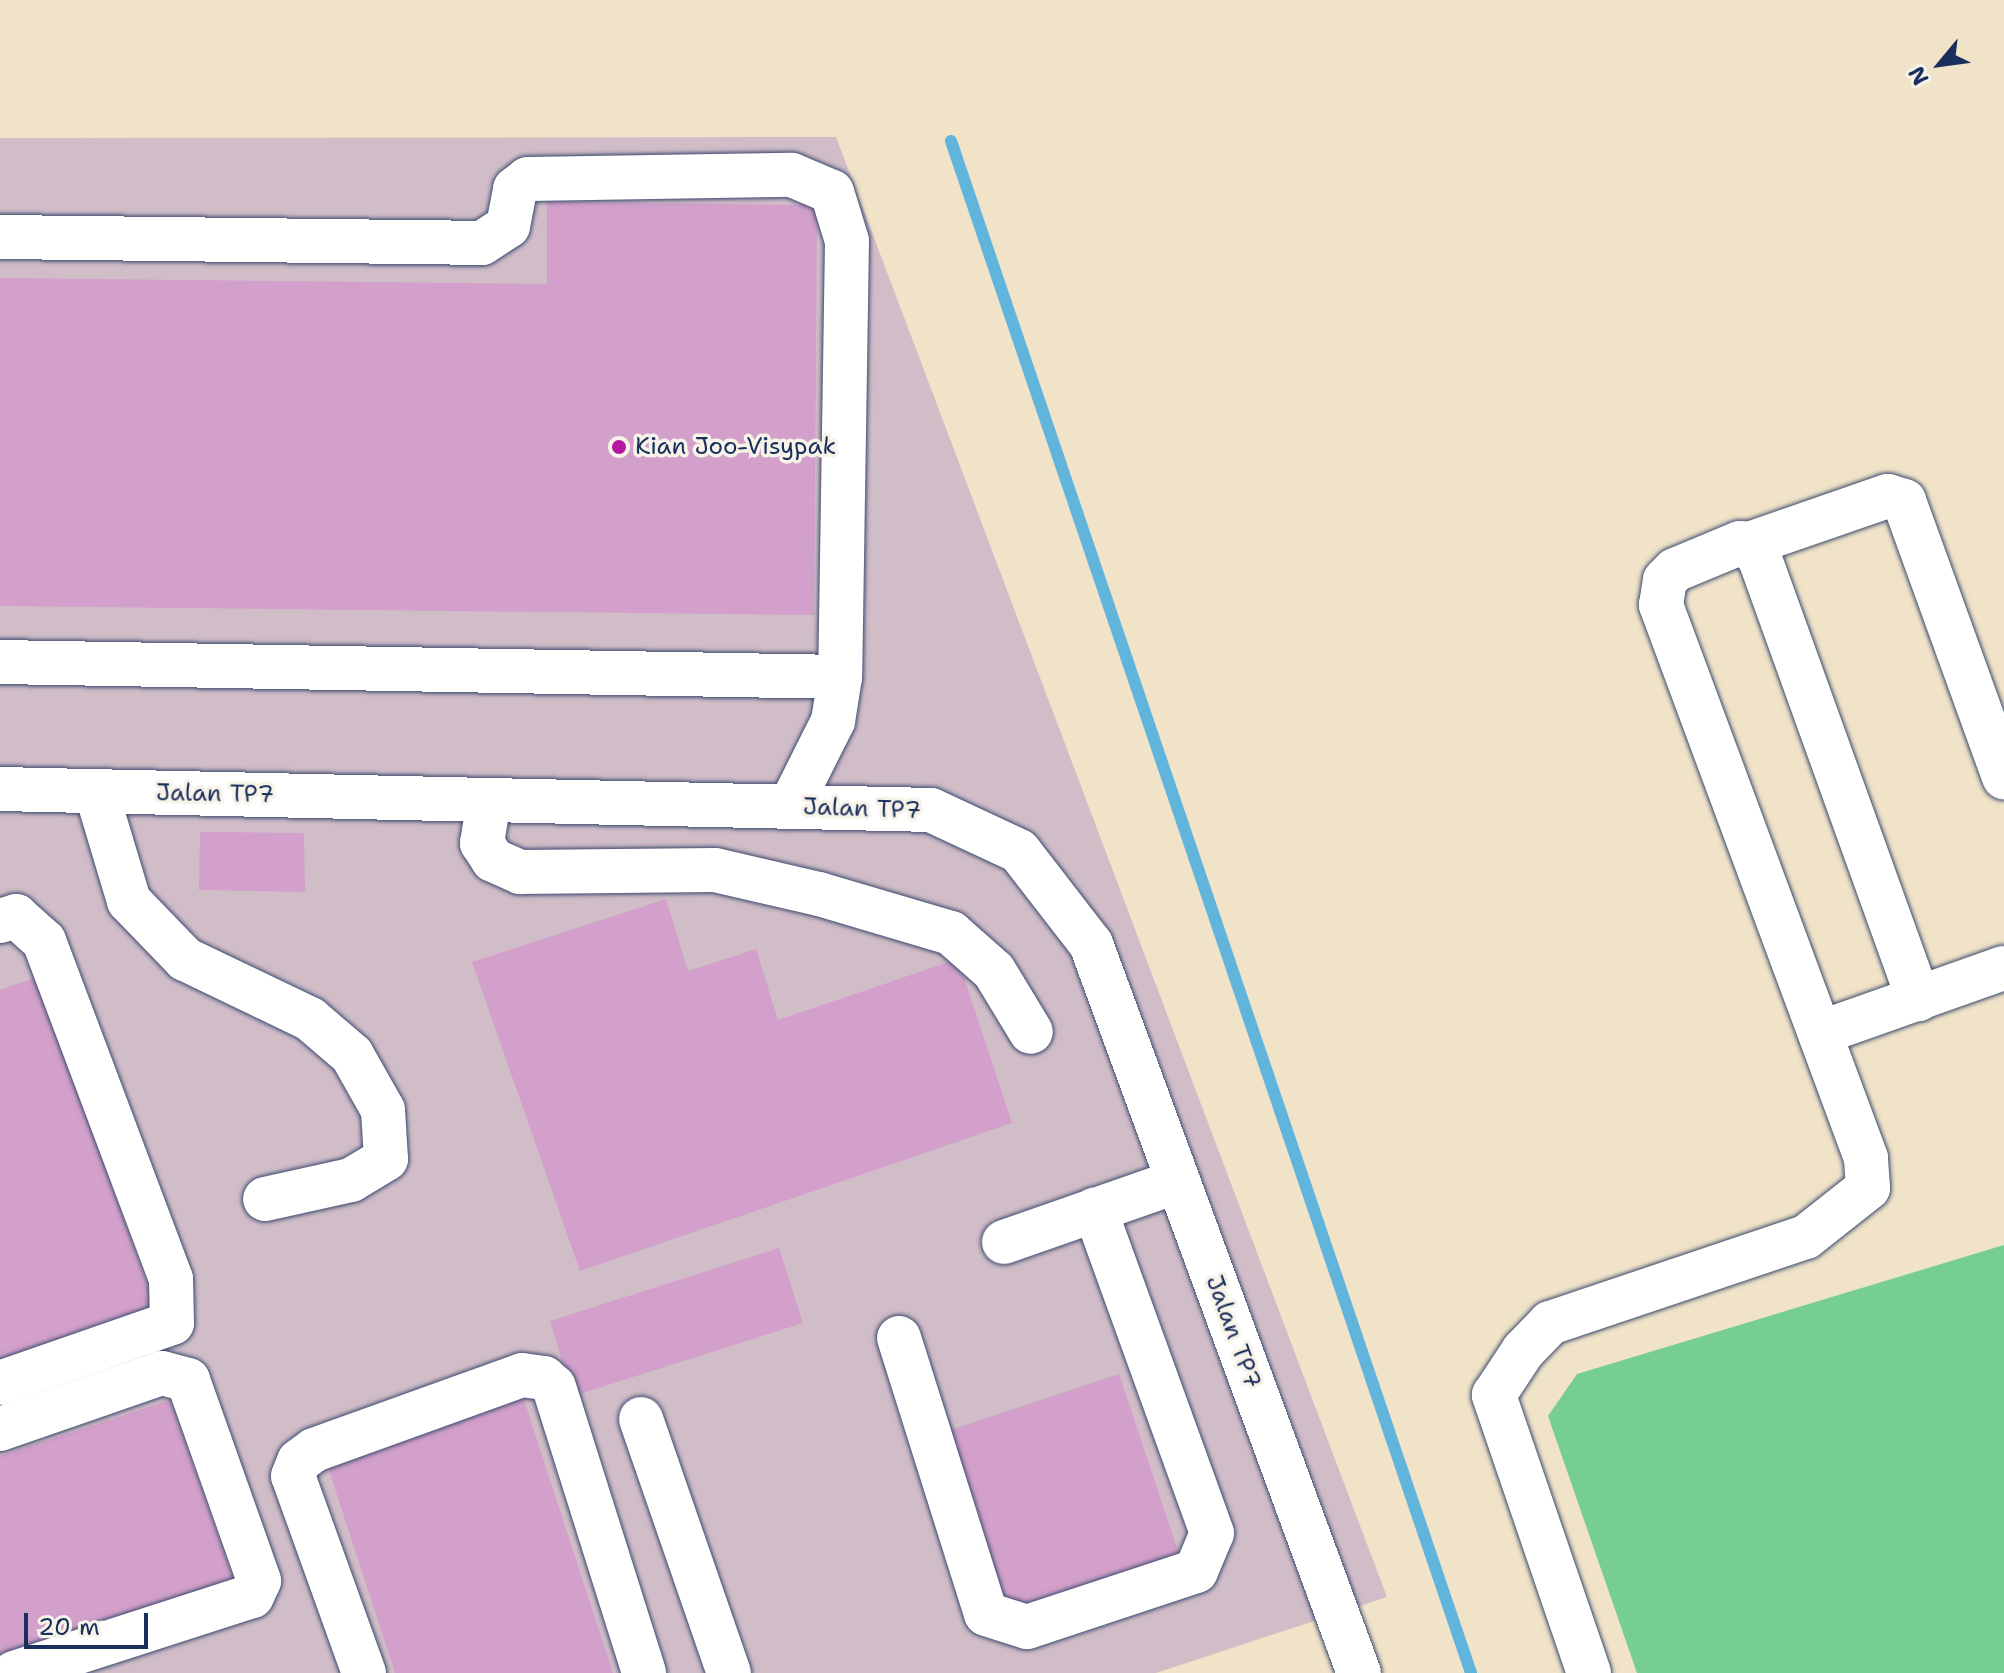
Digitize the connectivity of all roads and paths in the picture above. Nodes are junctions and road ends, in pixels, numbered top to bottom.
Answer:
1 (0, 237) edge
2 (1749, 544) junction
3 (0, 662) edge
4 (840, 677) junction
5 (2004, 777) edge
6 (0, 789) edge
7 (96, 791) junction
8 (489, 800) junction
9 (790, 807) junction
10 (0, 921) edge
11 (2004, 968) edge
12 (1918, 999) junction
13 (1031, 1032) dead end
14 (1820, 1033) junction
15 (1178, 1181) junction
16 (265, 1199) dead end
17 (1095, 1210) junction
18 (1004, 1242) dead end
19 (899, 1338) dead end
20 (0, 1383) edge
21 (641, 1419) dead end
22 (0, 1429) edge
23 (1353, 1671) edge
24 (14, 1673) edge
25 (364, 1673) edge
26 (644, 1673) edge
27 (729, 1673) edge
28 (1589, 1673) edge

1 - 4 street
2 - 5 street
2 - 12 street
2 - 14 street
3 - 4 street
4 - 9 street
6 - 7 street, Jalan TP7
7 - 8 street, Jalan TP7
7 - 16 street
8 - 9 street, Jalan TP7
8 - 13 street
9 - 15 street, Jalan TP7
10 - 20 street
11 - 12 street
12 - 14 street
14 - 28 street
15 - 17 street
15 - 23 street, Jalan TP7
17 - 18 street
17 - 19 street
21 - 27 street
22 - 24 street
25 - 26 street

